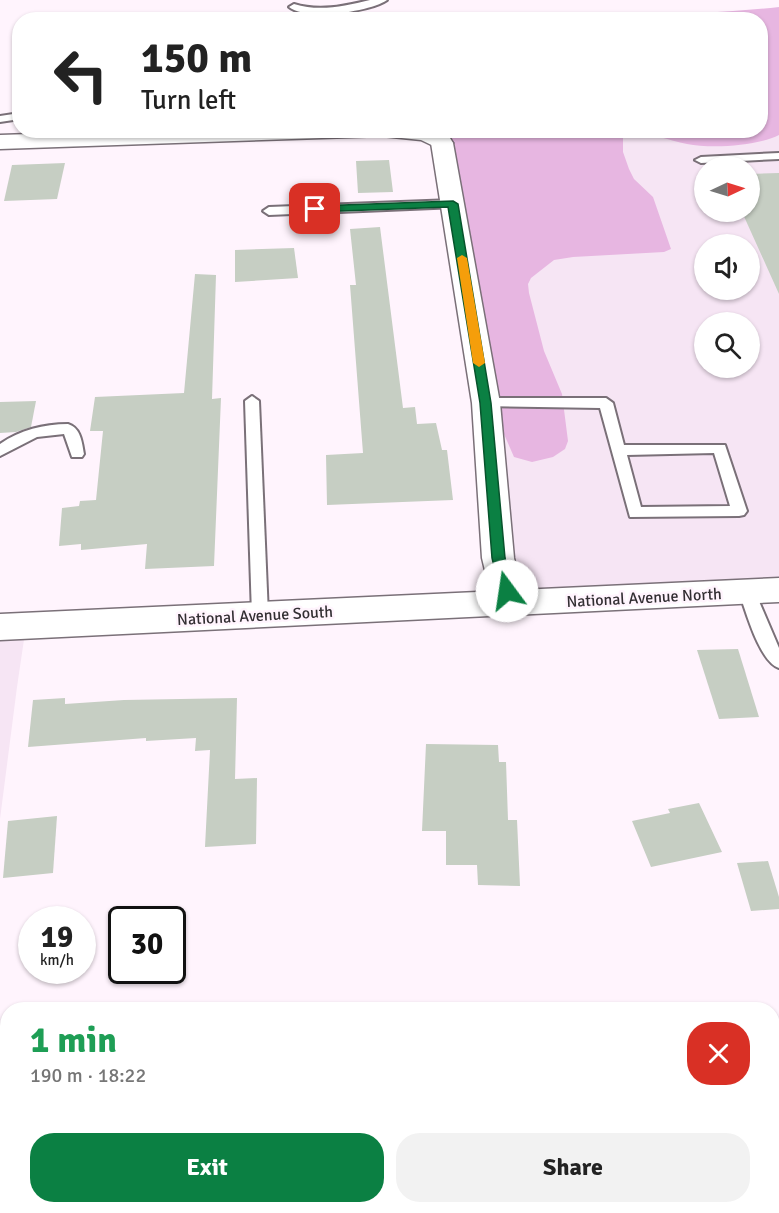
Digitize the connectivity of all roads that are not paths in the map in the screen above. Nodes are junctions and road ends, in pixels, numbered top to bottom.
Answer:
1 (382, 0) edge
2 (294, 7) dead end
3 (74, 138) edge
4 (433, 138) edge
5 (0, 141) edge
6 (779, 156) edge
7 (760, 157) edge
8 (453, 204) junction
9 (269, 211) dead end
10 (252, 401) dead end
11 (486, 403) junction
12 (618, 450) junction
13 (0, 451) edge
14 (77, 454) dead end
15 (779, 590) edge
16 (747, 592) junction
17 (509, 604) junction
18 (260, 615) junction
19 (0, 627) edge
20 (779, 661) edge

1 - 2 lane
3 - 5 street
4 - 8 street
6 - 7 lane
8 - 9 lane
8 - 11 street
10 - 18 lane
11 - 12 lane
11 - 17 street
12 - 12 lane
13 - 14 lane
15 - 16 street, National Avenue North
16 - 17 street, National Avenue North
16 - 20 lane
17 - 18 street, National Avenue South
18 - 19 street, National Avenue South

